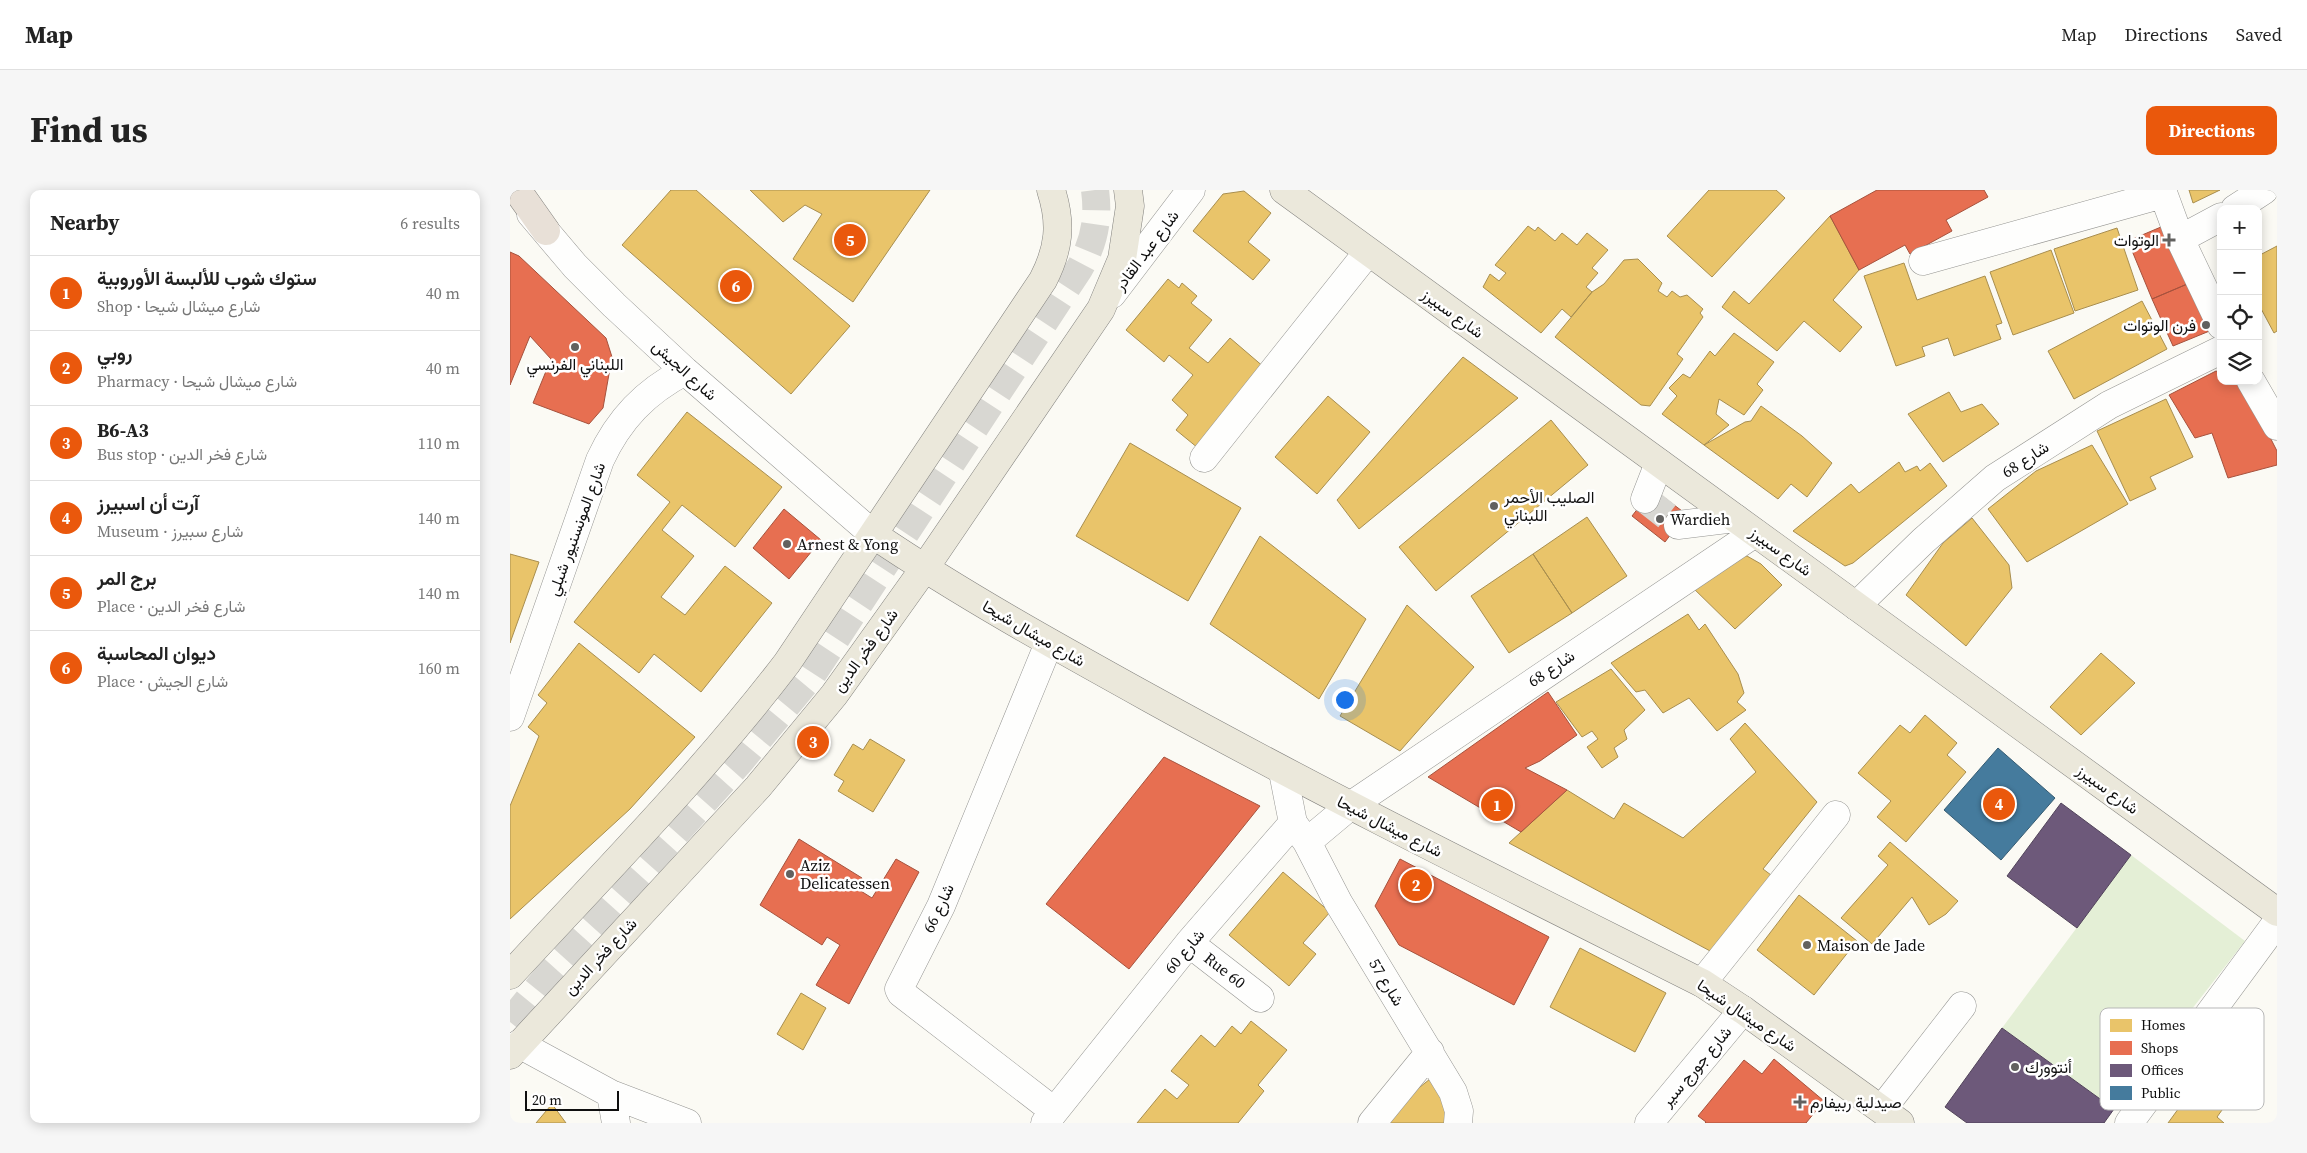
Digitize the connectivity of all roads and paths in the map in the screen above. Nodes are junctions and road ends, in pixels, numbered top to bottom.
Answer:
1 (510, 190) edge
2 (517, 190) edge
3 (1051, 190) edge
4 (1128, 190) edge
5 (1191, 190) edge
6 (1284, 190) edge
7 (2264, 190) edge
8 (2163, 192) edge
9 (2241, 205) edge
10 (2217, 219) edge
11 (546, 232) junction
12 (2180, 239) junction
13 (1368, 252) junction
14 (1923, 262) dead end
15 (1101, 309) junction
16 (2217, 317) edge
17 (2217, 352) edge
18 (685, 371) junction
19 (2253, 385) edge
20 (2277, 426) edge
21 (1204, 458) dead end
22 (1659, 463) junction
23 (1645, 499) dead end
24 (1678, 525) tunnel mouth
25 (1745, 525) junction
26 (874, 535) junction
27 (924, 569) junction
28 (1856, 606) junction
29 (1049, 643) junction
30 (510, 717) edge
31 (1283, 772) junction
32 (1350, 806) junction
33 (1836, 815) dead end
34 (1300, 833) junction
35 (2277, 912) edge
36 (2277, 922) edge
37 (1190, 943) junction
38 (510, 975) edge
39 (1702, 984) junction
40 (1260, 998) dead end
41 (1962, 1006) dead end
42 (2214, 1008) edge
43 (1743, 1010) junction
44 (514, 1049) edge
45 (1430, 1052) junction
46 (611, 1094) junction
47 (2139, 1110) edge
48 (1891, 1116) edge
49 (1049, 1117) edge
50 (616, 1123) edge
51 (687, 1123) edge
52 (1372, 1123) edge
53 (1458, 1123) edge
54 (1649, 1123) edge
55 (2129, 1123) edge

1 - 11 street, شارع الجيش
2 - 11 highway
3 - 26 main road
4 - 15 main road, شارع فخر الدين
5 - 15 street, شارع عبد القادر
6 - 13 main road, شارع سبيرز
7 - 9 street
8 - 12 street
8 - 14 street
10 - 12 street
11 - 18 street, شارع الجيش
12 - 16 street
13 - 21 street
13 - 22 main road, شارع سبيرز
15 - 27 main road, شارع فخر الدين
17 - 28 street, شارع 68
18 - 26 street, شارع الجيش
18 - 30 street, شارع المونسنيور شبلي
19 - 20 street
22 - 23 street
22 - 25 main road, شارع سبيرز
24 - 25 street
25 - 28 main road, شارع سبيرز
25 - 32 street, شارع 68
26 - 27 main road, شارع ميشال شيحا
26 - 38 main road
27 - 29 main road, شارع ميشال شيحا
27 - 44 main road, شارع فخر الدين
28 - 35 main road, شارع سبيرز
29 - 31 main road, شارع ميشال شيحا
29 - 49 street, شارع 66
31 - 32 main road, شارع ميشال شيحا
31 - 34 street
32 - 34 street
32 - 39 main road, شارع ميشال شيحا
33 - 39 street
34 - 37 street, شارع 60
34 - 45 street, شارع 57
36 - 42 street
37 - 40 street, Rue 60
37 - 49 street, شارع 60
39 - 43 main road, شارع ميشال شيحا
41 - 48 street
43 - 48 main road, شارع ميشال شيحا
43 - 54 street, شارع جورج سير
44 - 46 street
45 - 52 street
45 - 53 street, شارع 57
46 - 50 street
46 - 51 street
47 - 55 street

